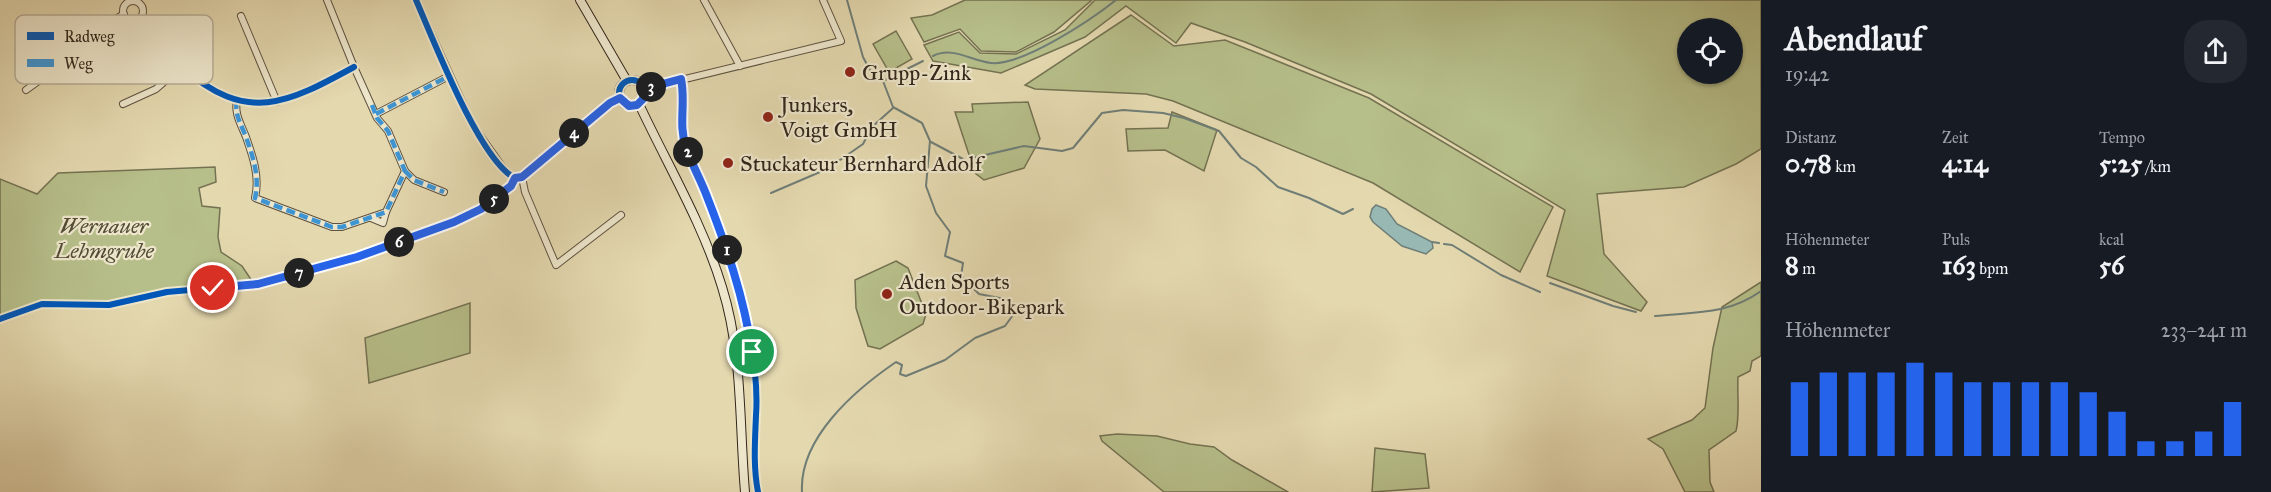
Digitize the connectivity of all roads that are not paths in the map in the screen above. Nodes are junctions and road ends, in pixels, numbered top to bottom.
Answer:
1 (327, 0) edge
2 (416, 0) edge
3 (580, 0) edge
4 (704, 0) edge
5 (823, 0) edge
6 (140, 2) edge
7 (124, 14) edge
8 (241, 16) dead end
9 (740, 66) junction
10 (354, 67) junction
11 (449, 76) junction
12 (681, 79) junction
13 (627, 81) junction
14 (34, 84) edge
15 (162, 84) edge
16 (203, 84) edge
17 (644, 89) junction
18 (26, 90) dead end
19 (620, 98) junction
20 (237, 100) junction
21 (277, 102) junction
22 (123, 104) dead end
23 (639, 104) junction
24 (376, 114) junction
25 (405, 171) junction
26 (519, 177) junction
27 (444, 192) dead end
28 (621, 215) dead end
29 (0, 319) edge
30 (746, 492) edge
31 (758, 492) edge

1 - 10 street
2 - 11 street
3 - 13 main road
4 - 9 street
5 - 9 street
6 - 7 street
8 - 21 street
9 - 12 street
10 - 21 street
10 - 24 street
11 - 24 street
11 - 26 street
12 - 17 street
12 - 31 street
13 - 17 main road
13 - 19 main road
14 - 18 street
15 - 22 street
16 - 20 street
17 - 23 main road
19 - 23 main road
19 - 26 street
20 - 21 street
20 - 25 street
23 - 30 main road
24 - 25 street
25 - 27 street
26 - 28 street
26 - 29 street

